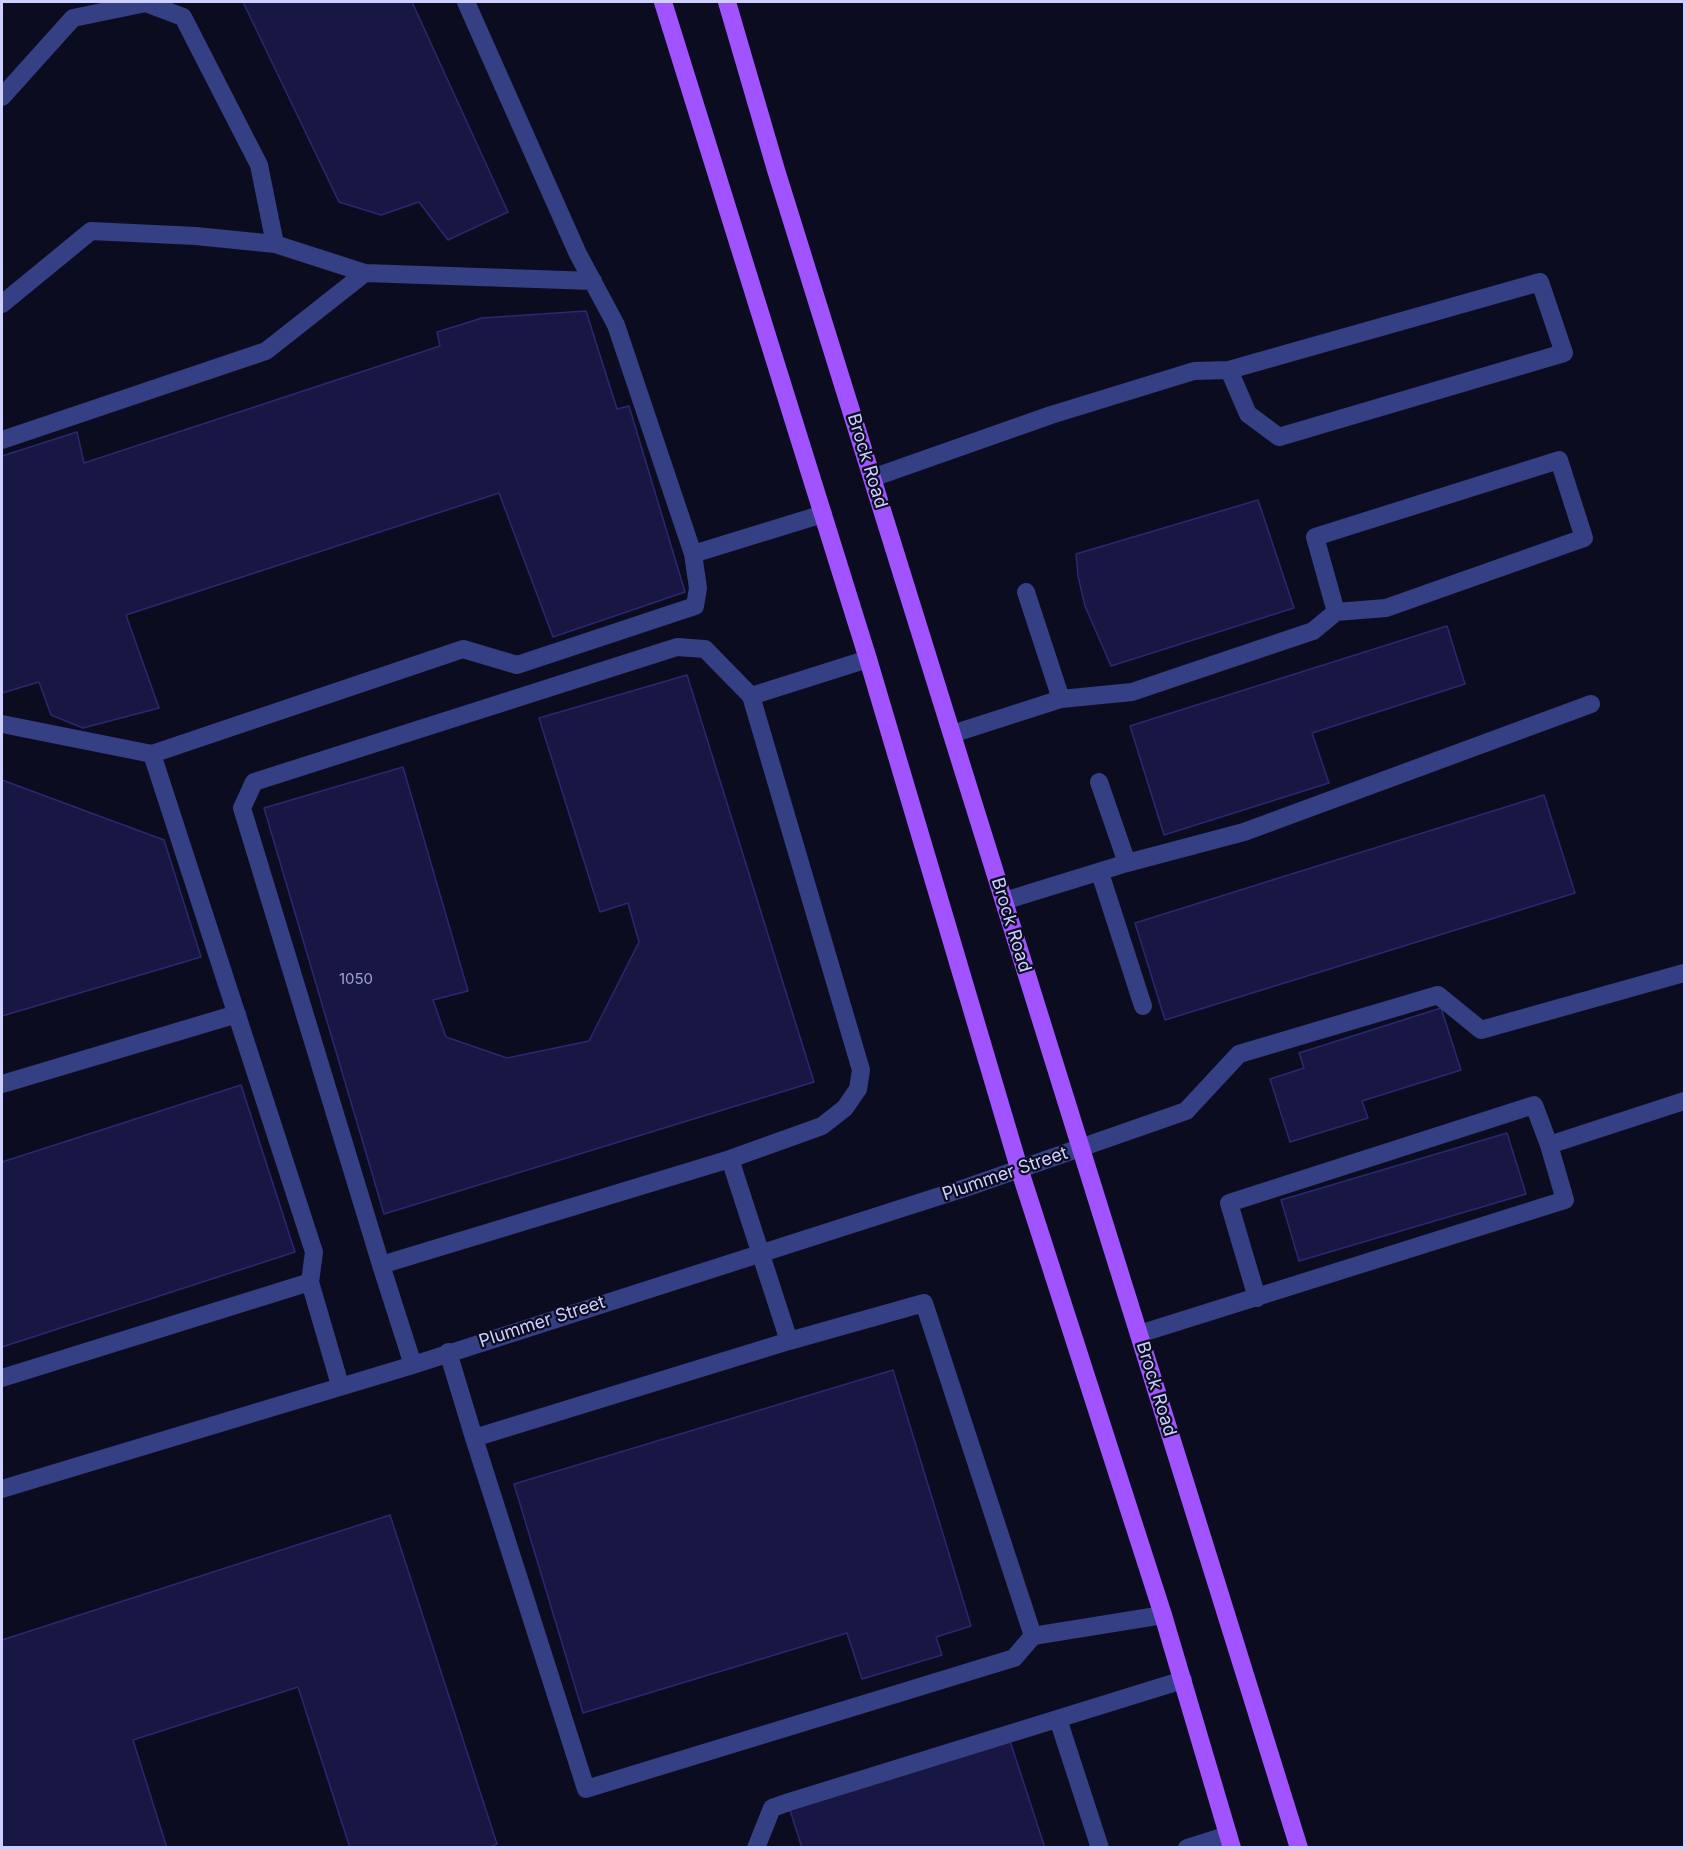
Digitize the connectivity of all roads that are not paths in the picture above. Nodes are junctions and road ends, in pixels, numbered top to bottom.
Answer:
1 (466, 2) edge
2 (663, 2) edge
3 (727, 2) edge
4 (2, 97) edge
5 (275, 244) junction
6 (365, 273) junction
7 (593, 281) junction
8 (2, 304) edge
9 (1229, 370) junction
10 (2, 440) edge
11 (872, 478) junction
12 (823, 514) junction
13 (693, 554) junction
14 (1026, 592) dead end
15 (1336, 612) junction
16 (868, 659) junction
17 (751, 696) junction
18 (1061, 699) junction
19 (1591, 704) dead end
20 (2, 724) edge
21 (952, 734) junction
22 (152, 754) junction
23 (1099, 782) dead end
24 (1127, 863) junction
25 (1100, 873) junction
26 (1004, 901) junction
27 (1684, 972) edge
28 (1143, 1006) dead end
29 (237, 1014) junction
30 (2, 1084) edge
31 (1684, 1101) edge
32 (1549, 1145) junction
33 (1081, 1148) junction
34 (730, 1159) junction
35 (1019, 1168) junction
36 (760, 1252) junction
37 (381, 1265) junction
38 (310, 1282) junction
39 (1257, 1298) junction
40 (1139, 1334) junction
41 (789, 1341) junction
42 (448, 1352) junction
43 (413, 1365) junction
44 (2, 1378) edge
45 (340, 1385) junction
46 (474, 1438) junction
47 (2, 1489) edge
48 (1163, 1615) junction
49 (1033, 1636) junction
50 (1183, 1680) junction
51 (1058, 1719) junction
52 (1230, 1841) edge
53 (756, 1848) edge
54 (1100, 1848) edge
55 (1187, 1848) edge
56 (1299, 1848) edge

1 - 7 street
2 - 12 main road
3 - 11 main road, Brock Road
4 - 5 street
5 - 6 street
5 - 8 street
6 - 7 street
6 - 10 street
7 - 13 street
9 - 9 street
9 - 11 street
11 - 21 main road, Brock Road
12 - 13 street
12 - 16 main road
13 - 22 street
14 - 18 street
15 - 15 street
15 - 18 street
16 - 17 street
16 - 35 main road
17 - 34 street
17 - 37 street
18 - 21 street
19 - 24 street
20 - 22 street
21 - 26 main road, Brock Road
22 - 29 street
23 - 24 street
24 - 25 street
25 - 26 street
25 - 28 street
26 - 33 main road, Brock Road
27 - 33 street, Plummer Street
29 - 30 street
29 - 38 street
31 - 32 street
32 - 39 street
32 - 39 street
33 - 35 street, Plummer Street
33 - 40 main road, Brock Road
34 - 36 street
34 - 37 street
35 - 36 street, Plummer Street
35 - 48 main road
36 - 41 street
36 - 42 street, Plummer Street
37 - 43 street
38 - 44 street
38 - 45 street
39 - 40 street
40 - 56 main road, Brock Road
41 - 46 street
41 - 49 street
42 - 43 street, Plummer Street
42 - 46 street
43 - 45 street, Plummer Street
45 - 47 street, Plummer Street
46 - 49 street
48 - 49 street
48 - 50 main road
50 - 51 street
50 - 52 main road
51 - 53 street
51 - 54 street
52 - 55 street

